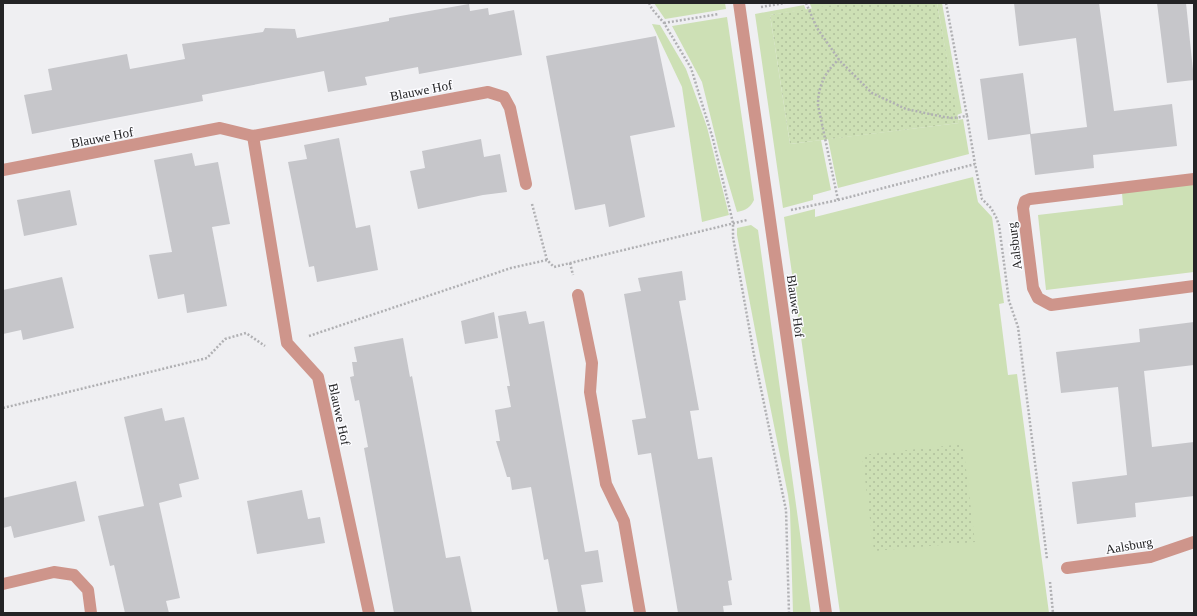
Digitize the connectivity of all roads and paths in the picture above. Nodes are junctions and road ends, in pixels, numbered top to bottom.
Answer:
1 (649, 3) edge
2 (739, 3) edge
3 (806, 3) edge
4 (946, 3) edge
5 (839, 59) junction
6 (966, 116) junction
7 (253, 136) junction
8 (975, 164) junction
9 (3, 170) edge
10 (1194, 179) edge
11 (526, 184) joint
12 (838, 200) junction
13 (769, 215) junction
14 (733, 222) junction
15 (1194, 286) edge
16 (578, 295) dead end
17 (1194, 542) edge
18 (1047, 563) dead end
19 (1067, 568) dead end
20 (1049, 578) dead end
21 (3, 584) edge
22 (91, 613) edge
23 (369, 613) edge
24 (640, 613) edge
25 (789, 613) edge
26 (826, 613) edge
27 (1053, 613) edge

1 - 14 path
2 - 13 street, Blauwe Hof
3 - 5 path
4 - 6 path
5 - 6 path
5 - 12 path
6 - 8 path
7 - 9 street, Blauwe Hof
7 - 11 street, Blauwe Hof
7 - 23 street, Blauwe Hof
8 - 12 path
8 - 18 path
10 - 15 street, Aalsburg
11 - 14 path
12 - 13 path
13 - 14 path
13 - 26 street, Blauwe Hof
14 - 25 path
16 - 24 street
17 - 19 street, Aalsburg
20 - 27 path
21 - 22 street

